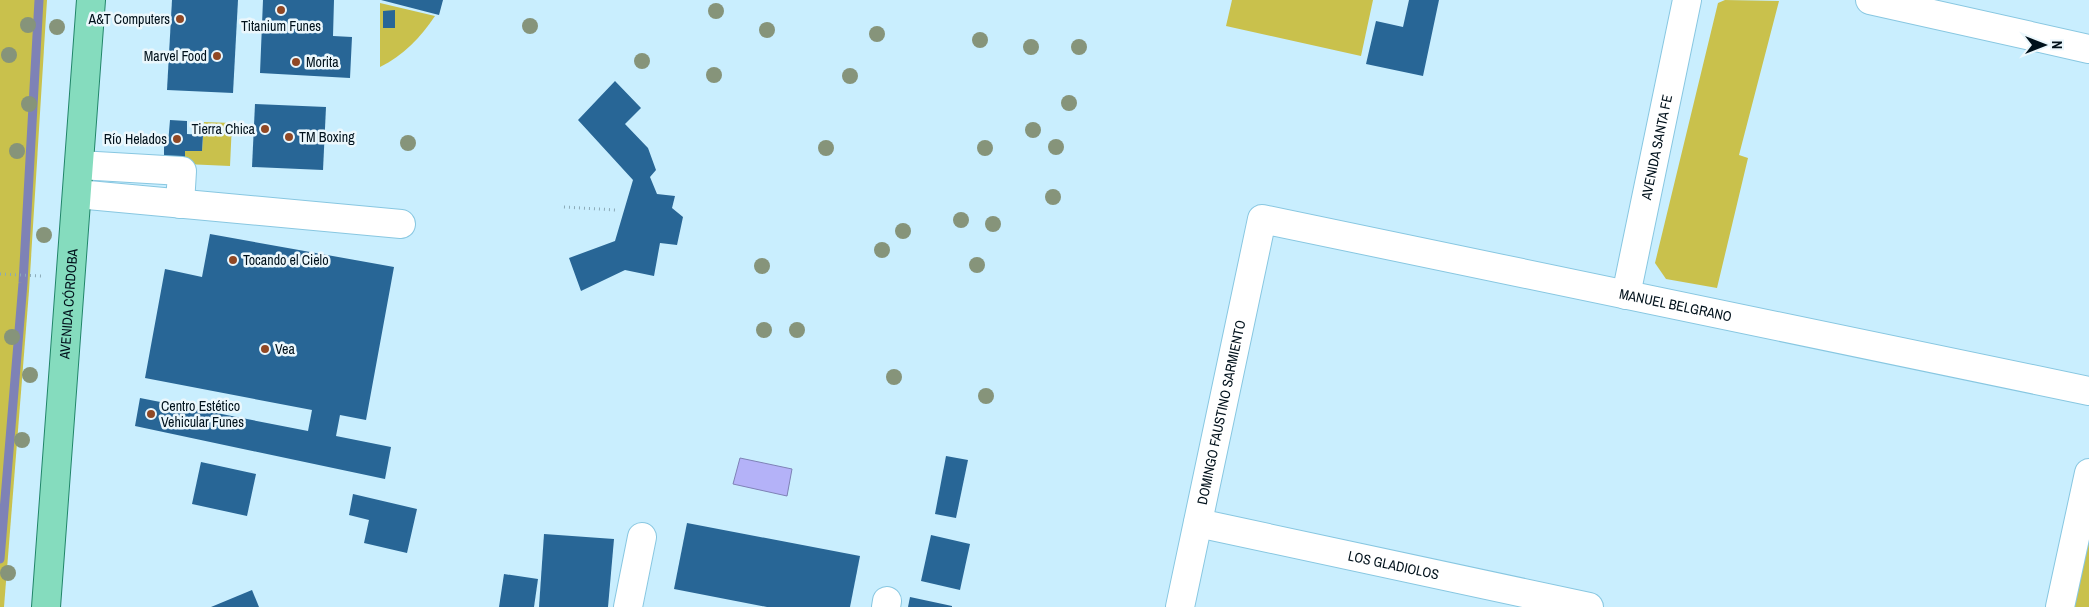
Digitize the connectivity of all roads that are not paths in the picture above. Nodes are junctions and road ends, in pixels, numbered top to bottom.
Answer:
1 (91, 0) edge
2 (1687, 0) edge
3 (1870, 0) edge
4 (2089, 49) edge
5 (79, 165) junction
6 (77, 194) junction
7 (180, 204) junction
8 (1262, 219) joint
9 (401, 224) dead end
10 (1626, 295) junction
11 (2089, 391) edge
12 (2089, 473) edge
13 (1198, 523) junction
14 (642, 537) dead end
15 (46, 607) edge
16 (628, 607) edge
17 (1180, 607) edge
18 (1589, 607) edge
19 (2060, 607) edge

1 - 5 main road, AVENIDA CÓRDOBA
2 - 10 street, AVENIDA SANTA FE
3 - 4 street
5 - 6 main road, AVENIDA CÓRDOBA
5 - 7 street
6 - 7 street
6 - 15 main road, AVENIDA CÓRDOBA
7 - 9 street
8 - 10 street, MANUEL BELGRANO
8 - 13 street, DOMINGO FAUSTINO SARMIENTO
10 - 11 street, MANUEL BELGRANO
12 - 19 street
13 - 17 street, DOMINGO FAUSTINO SARMIENTO
13 - 18 street, LOS GLADIOLOS
14 - 16 street

